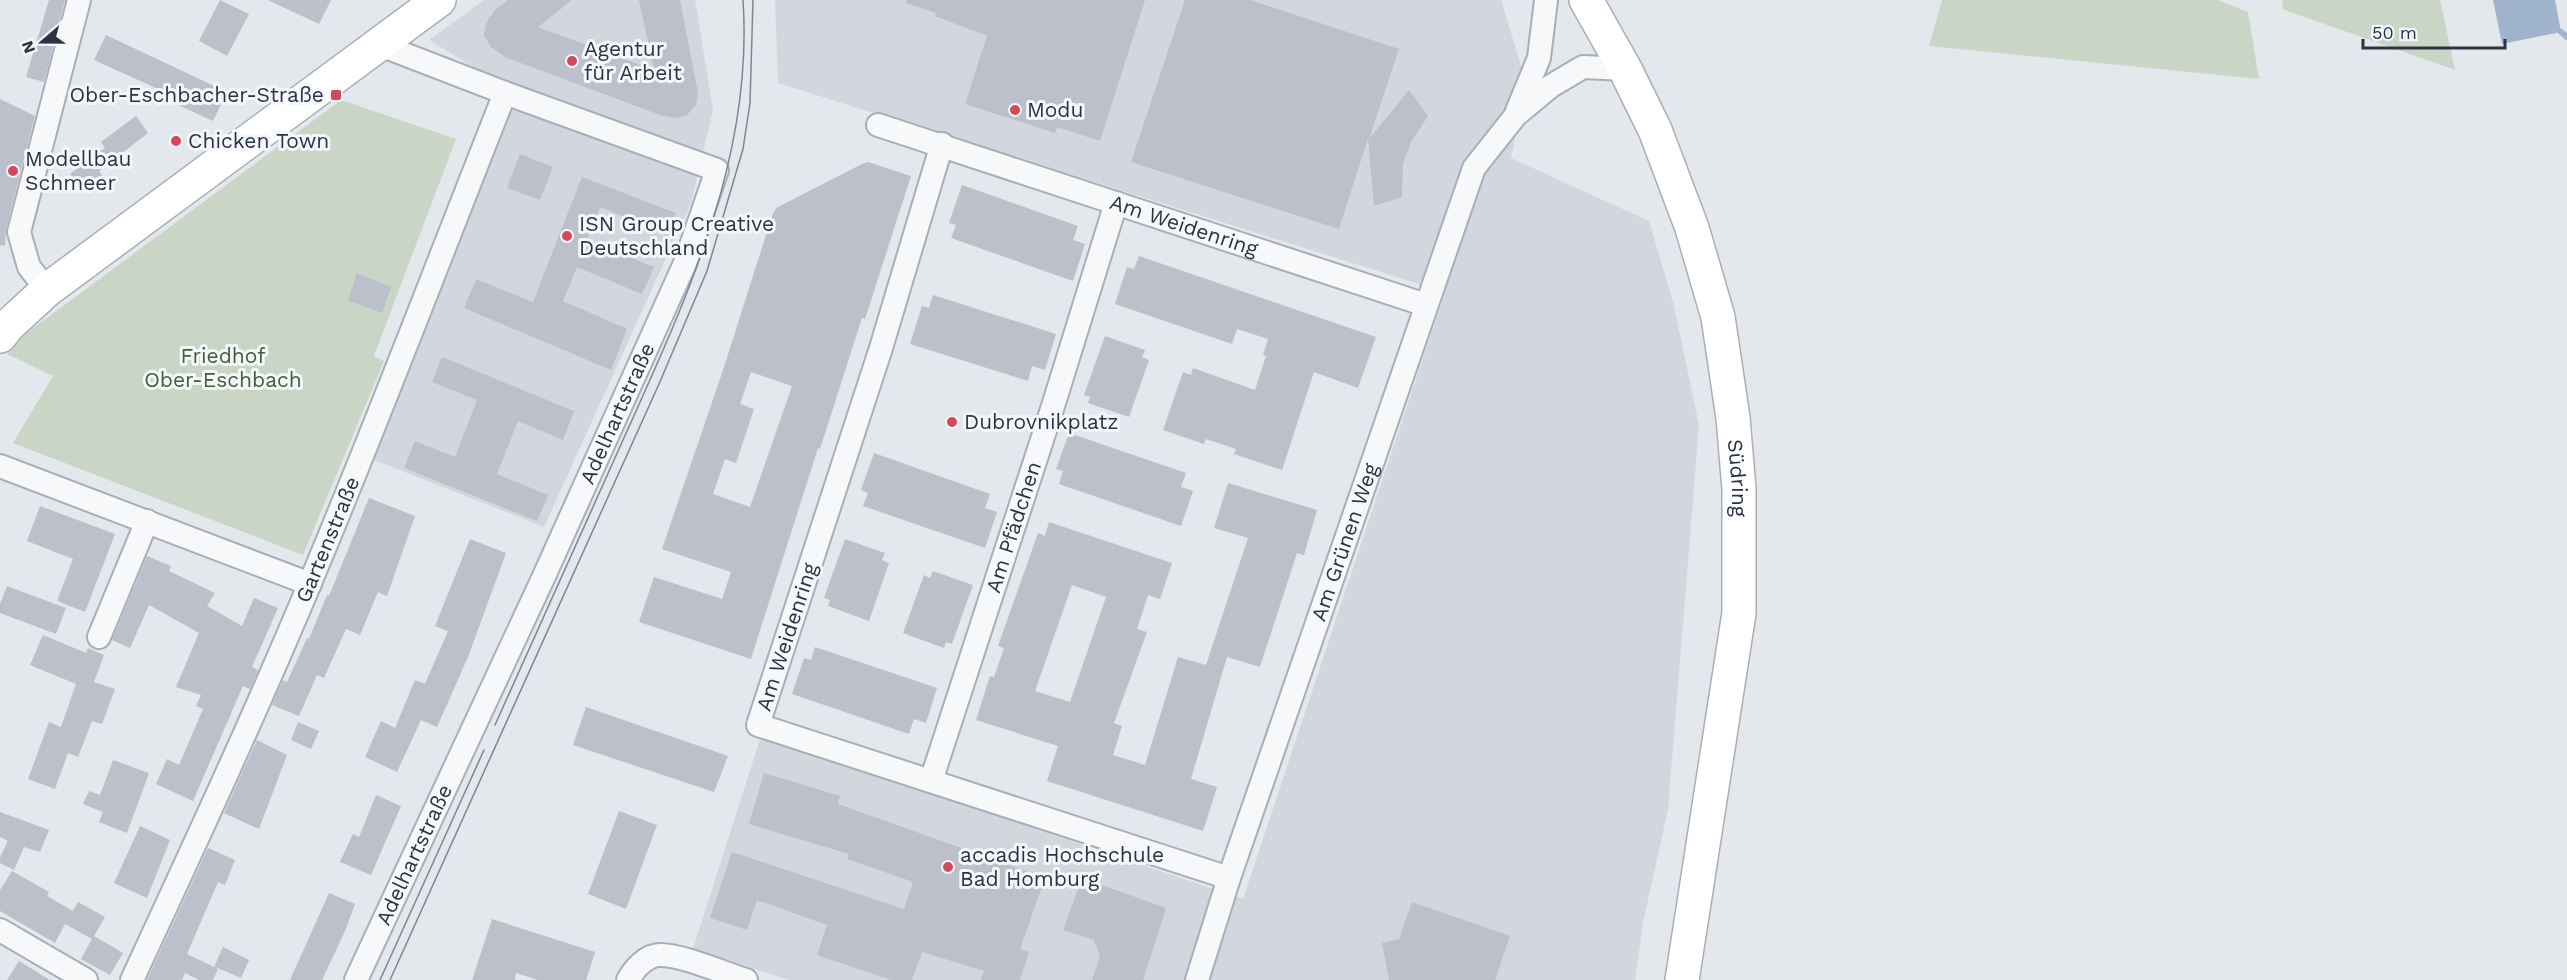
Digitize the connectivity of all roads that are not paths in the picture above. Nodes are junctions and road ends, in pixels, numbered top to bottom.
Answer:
1 (79, 0) edge
2 (439, 0) edge
3 (1546, 0) edge
4 (1586, 0) edge
5 (378, 44) junction
6 (1625, 69) junction
7 (505, 93) junction
8 (1515, 115) junction
9 (878, 125) dead end
10 (942, 144) junction
11 (1116, 203) junction
12 (47, 290) junction
13 (1426, 305) junction
14 (3, 328) edge
15 (0, 466) edge
16 (147, 521) junction
17 (310, 584) junction
18 (99, 637) dead end
19 (931, 781) junction
20 (1229, 878) junction
21 (0, 930) edge
22 (86, 980) edge
23 (132, 980) edge
24 (356, 980) edge
25 (628, 980) edge
26 (746, 980) edge
27 (1197, 980) edge
28 (1682, 980) edge

1 - 12 street
2 - 5 main road
3 - 8 street, Am Grünen Weg
4 - 6 main road, Südring
5 - 7 street, Adelhartstraße
5 - 12 main road
6 - 8 street, Am Grünen Weg
6 - 28 main road, Südring
7 - 17 street, Gartenstraße
7 - 24 street, Adelhartstraße
8 - 13 street, Am Grünen Weg
9 - 10 street, Am Weidenring
10 - 11 street, Am Weidenring
10 - 19 street, Am Weidenring
11 - 13 street, Am Weidenring
11 - 19 street, Am Pfädchen
12 - 14 main road
13 - 20 street, Am Grünen Weg
15 - 16 street
16 - 17 street
16 - 18 street
17 - 23 street, Gartenstraße
19 - 20 street, Am Weidenring
20 - 27 street, Am Grünen Weg
21 - 22 street
25 - 26 street

